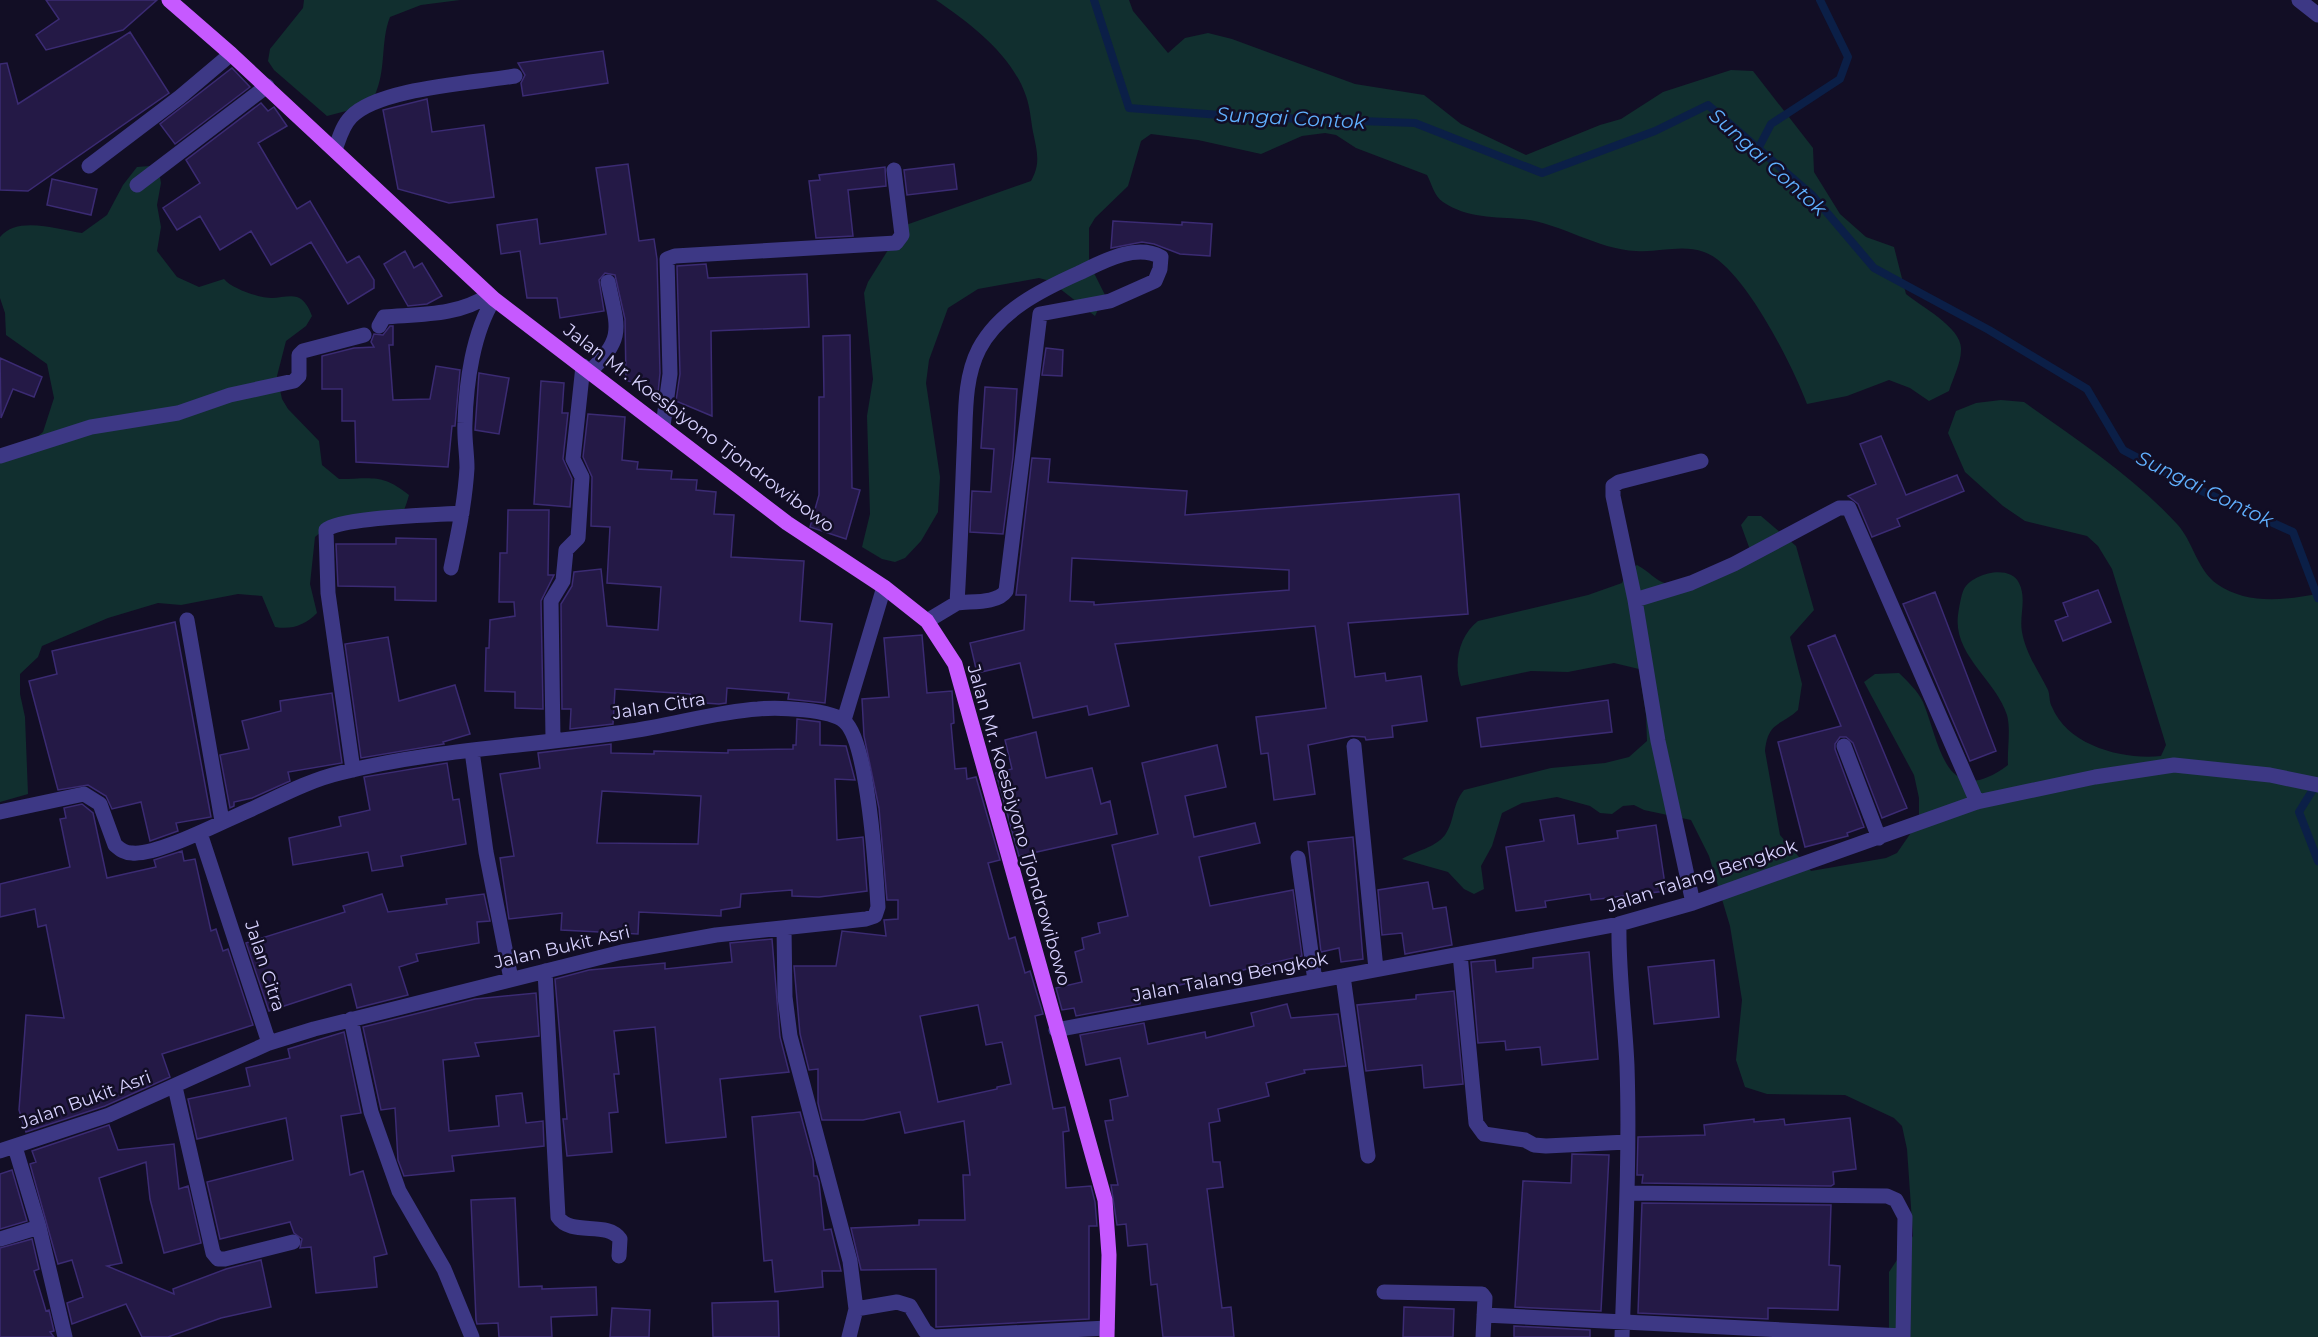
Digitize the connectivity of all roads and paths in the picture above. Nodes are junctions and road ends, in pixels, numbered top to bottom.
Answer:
1 (169, 0) edge
2 (2300, 0) edge
3 (2318, 15) edge
4 (231, 54) junction
5 (515, 76) dead end
6 (267, 86) junction
7 (335, 150) junction
8 (89, 166) dead end
9 (894, 170) dead end
10 (137, 185) dead end
11 (608, 282) dead end
12 (1036, 295) junction
13 (492, 297) junction
14 (1040, 315) junction
15 (378, 326) dead end
16 (364, 335) dead end
17 (586, 368) junction
18 (663, 426) junction
19 (0, 456) edge
20 (1701, 461) dead end
21 (462, 513) junction
22 (452, 568) dead end
23 (884, 587) junction
24 (1635, 600) junction
25 (957, 603) junction
26 (186, 620) dead end
27 (927, 621) junction
28 (844, 720) junction
29 (553, 739) junction
30 (1354, 746) dead end
31 (1844, 746) dead end
32 (472, 752) junction
33 (353, 770) junction
34 (2318, 785) edge
35 (1977, 802) junction
36 (0, 812) edge
37 (222, 821) junction
38 (200, 833) junction
39 (1880, 838) junction
40 (1298, 858) dead end
41 (1693, 903) junction
42 (1619, 924) junction
43 (784, 928) junction
44 (1460, 954) junction
45 (1376, 969) junction
46 (544, 971) junction
47 (1343, 976) junction
48 (511, 979) junction
49 (1315, 981) junction
50 (351, 1019) junction
51 (1056, 1030) junction
52 (269, 1043) junction
53 (175, 1087) junction
54 (1627, 1142) junction
55 (8, 1149) edge
56 (1368, 1156) dead end
57 (1627, 1193) junction
58 (39, 1227) junction
59 (0, 1239) edge
60 (293, 1242) dead end
61 (619, 1256) dead end
62 (1384, 1292) dead end
63 (856, 1309) junction
64 (1484, 1315) junction
65 (1622, 1321) junction
66 (1107, 1332) edge
67 (65, 1337) edge
68 (472, 1337) edge
69 (849, 1337) edge
70 (1483, 1337) edge
71 (1622, 1337) edge
72 (1903, 1337) edge

1 - 4 main road, Jalan Mr. Koesbiyono Tjondrowibowo
2 - 3 street
4 - 6 main road, Jalan Mr. Koesbiyono Tjondrowibowo
4 - 8 street
5 - 7 street
6 - 7 main road, Jalan Mr. Koesbiyono Tjondrowibowo
6 - 10 street
7 - 13 main road, Jalan Mr. Koesbiyono Tjondrowibowo
9 - 18 street
11 - 17 street
12 - 14 street
12 - 14 street
12 - 25 street
13 - 15 street
13 - 17 main road, Jalan Mr. Koesbiyono Tjondrowibowo
13 - 21 street
14 - 25 street
16 - 19 street
17 - 18 main road, Jalan Mr. Koesbiyono Tjondrowibowo
17 - 29 street
18 - 23 main road, Jalan Mr. Koesbiyono Tjondrowibowo
20 - 24 street
21 - 22 street
21 - 33 street
23 - 27 main road, Jalan Mr. Koesbiyono Tjondrowibowo
23 - 28 street
24 - 35 street
24 - 41 street
25 - 27 street
26 - 37 street
27 - 51 main road, Jalan Mr. Koesbiyono Tjondrowibowo
28 - 29 street, Jalan Citra
28 - 43 street
29 - 32 street, Jalan Citra
30 - 45 street
31 - 39 street
32 - 33 street, Jalan Citra
32 - 48 street
33 - 37 street, Jalan Citra
34 - 35 street, Jalan Talang Bengkok
35 - 39 street, Jalan Talang Bengkok
36 - 38 street, Jalan Citra
37 - 38 street, Jalan Citra
38 - 52 street, Jalan Citra
39 - 41 street, Jalan Talang Bengkok
40 - 49 street
41 - 42 street, Jalan Talang Bengkok
42 - 44 street, Jalan Talang Bengkok
42 - 54 street
43 - 46 street, Jalan Bukit Asri
43 - 63 street
44 - 45 street, Jalan Talang Bengkok
44 - 54 street
45 - 47 street, Jalan Talang Bengkok
46 - 48 street, Jalan Bukit Asri
46 - 61 street
47 - 49 street, Jalan Talang Bengkok
47 - 56 street
48 - 50 street, Jalan Bukit Asri
49 - 51 street, Jalan Talang Bengkok
50 - 52 street, Jalan Bukit Asri
50 - 68 street
51 - 66 main road, Jalan Mr. Koesbiyono Tjondrowibowo
52 - 53 street, Jalan Bukit Asri
53 - 55 street, Jalan Bukit Asri
53 - 60 street
54 - 57 street
55 - 58 street
57 - 65 street
57 - 72 street
58 - 59 street
58 - 67 street
62 - 64 street
63 - 66 street
63 - 69 street
64 - 65 street
64 - 70 street
65 - 71 street
65 - 72 street

